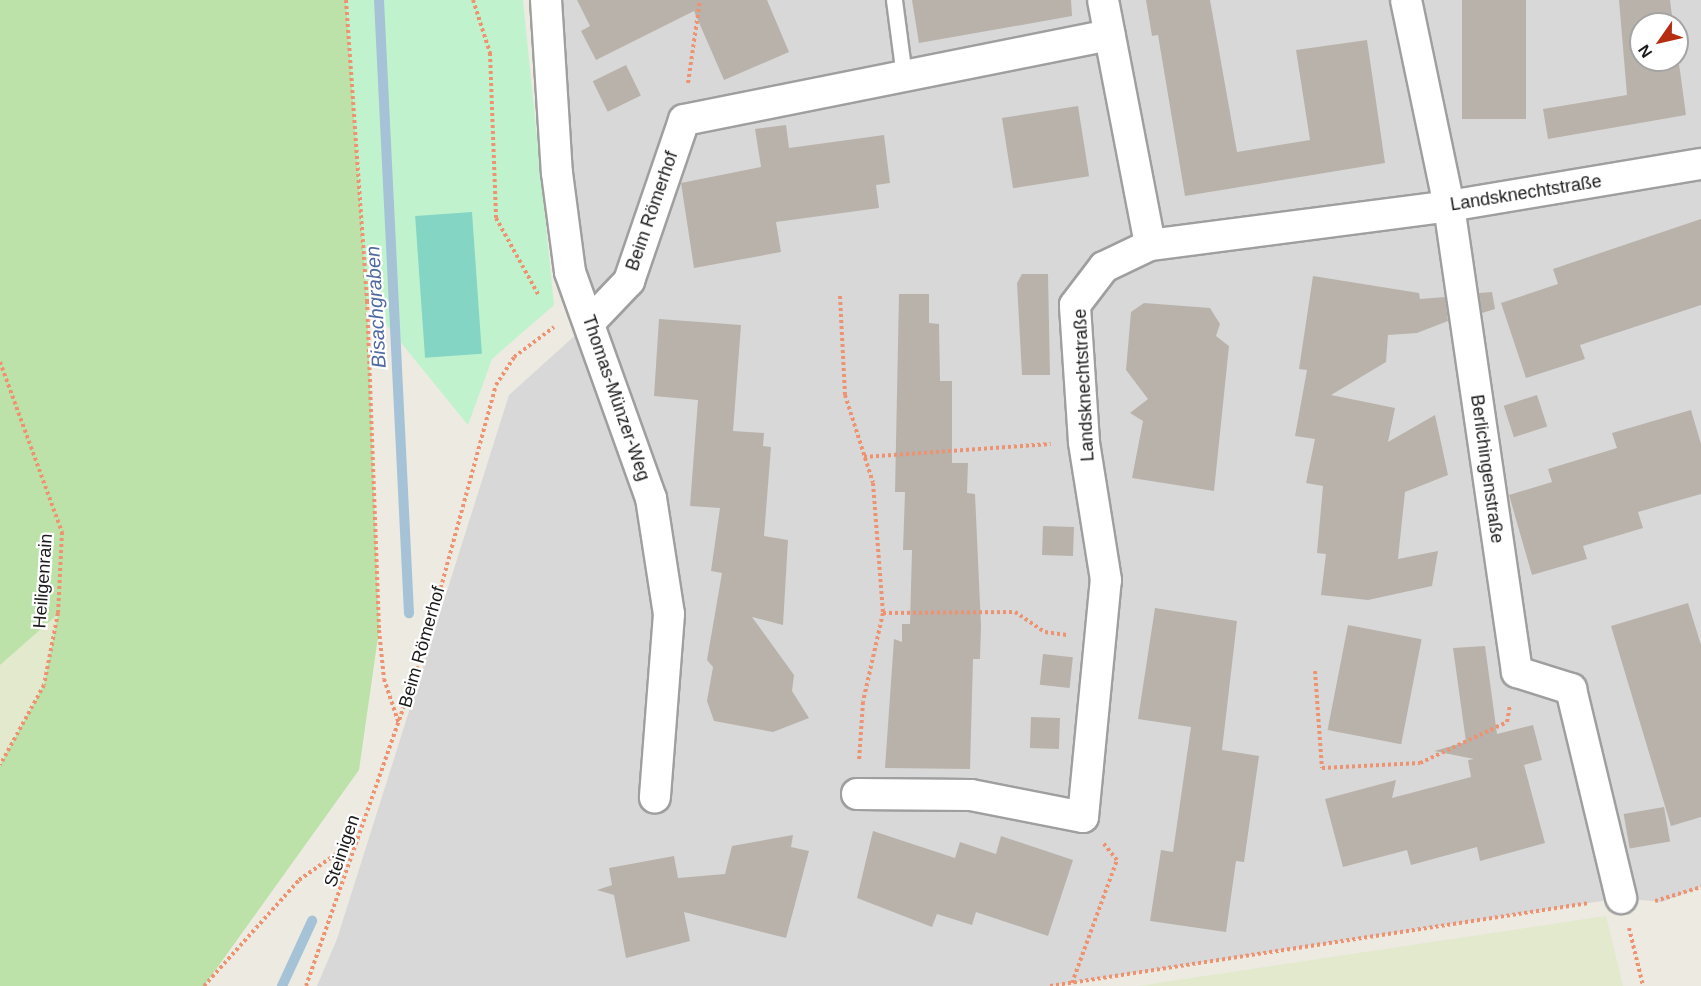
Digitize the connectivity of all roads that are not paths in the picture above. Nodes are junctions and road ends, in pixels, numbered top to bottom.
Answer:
1 (546, 0) edge
2 (894, 0) edge
3 (1103, 0) edge
4 (1406, 0) edge
5 (1110, 35) junction
6 (904, 76) junction
7 (1701, 164) edge
8 (1449, 206) junction
9 (1150, 244) junction
10 (590, 322) junction
11 (857, 794) road end
12 (655, 797) dead end
13 (1621, 898) road end

1 - 10 street, Thomas-Münzer-Weg
2 - 6 lane
3 - 5 street
4 - 8 street, Berlichingenstraße
5 - 6 street
5 - 9 street
6 - 10 street, Beim Römerhof
7 - 8 street, Landsknechtstraße
8 - 9 street, Landsknechtstraße
8 - 13 street, Berlichingenstraße
9 - 11 street, Landsknechtstraße
10 - 12 street, Thomas-Münzer-Weg

